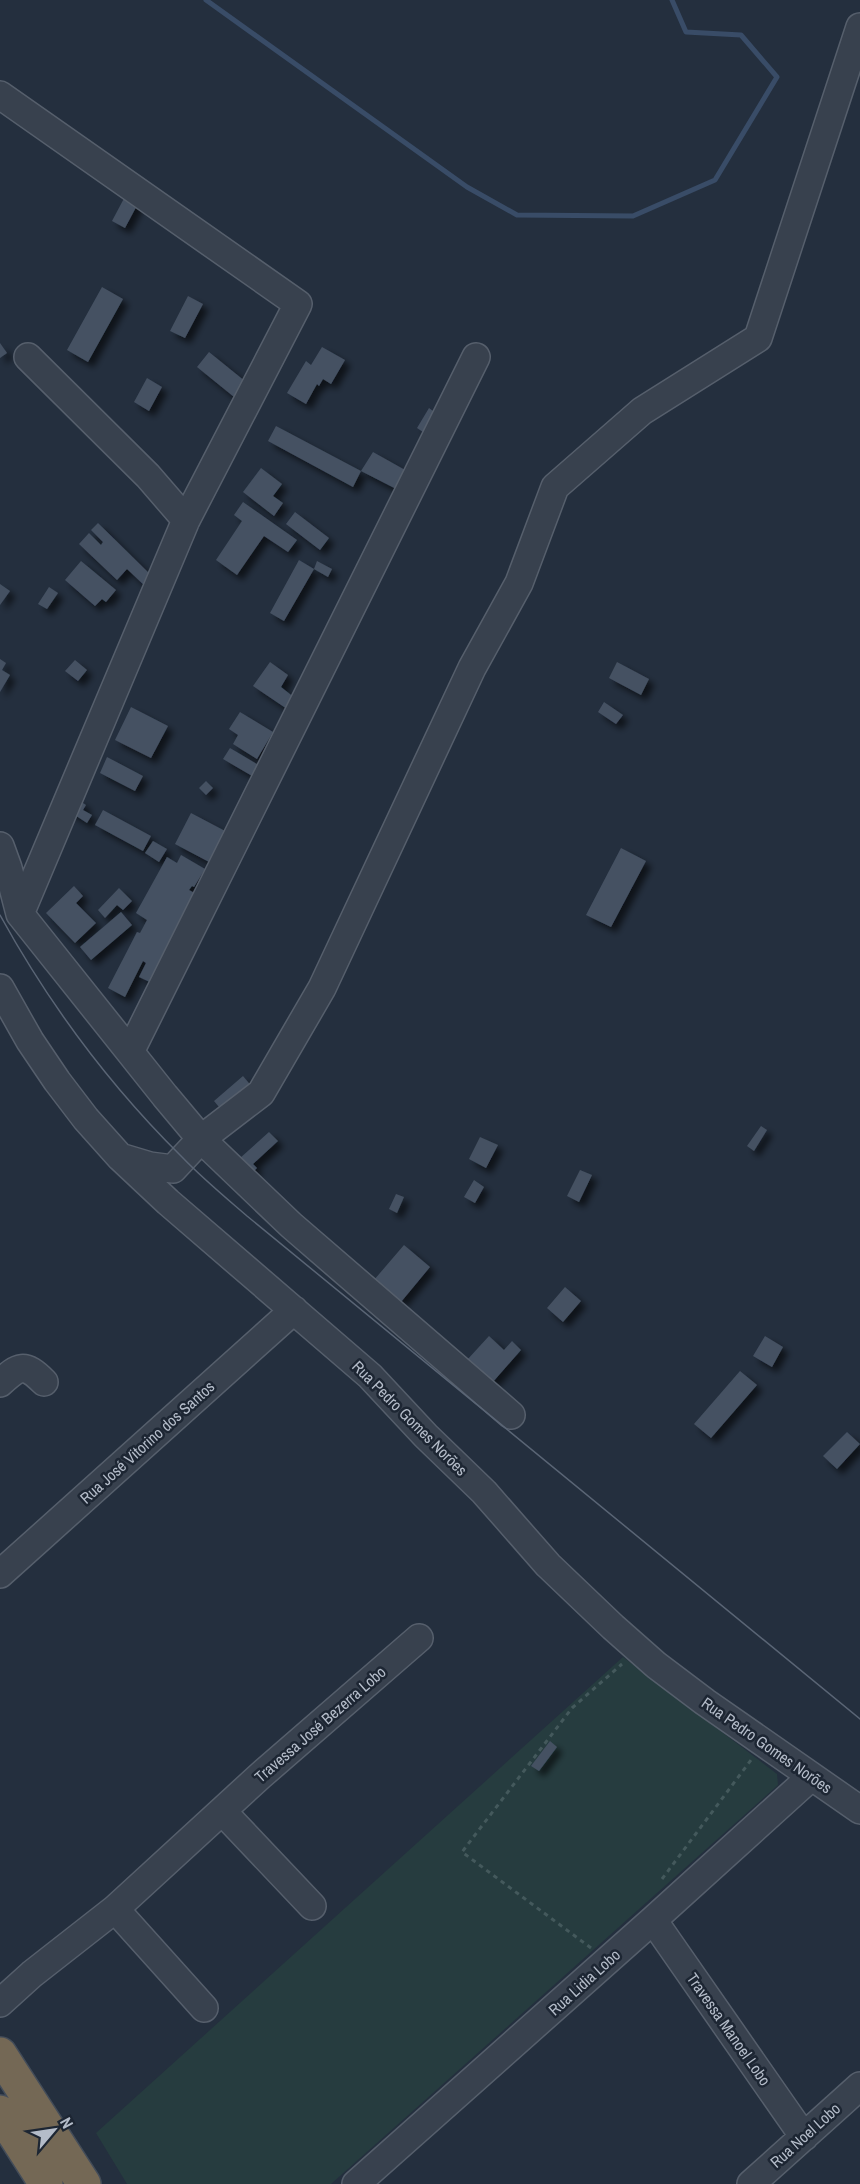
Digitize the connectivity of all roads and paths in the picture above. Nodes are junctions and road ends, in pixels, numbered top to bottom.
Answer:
1 (860, 27) edge
2 (0, 95) edge
3 (28, 357) dead end
4 (476, 357) dead end
5 (186, 520) junction
6 (0, 846) edge
7 (20, 914) junction
8 (0, 988) edge
9 (130, 1052) junction
10 (201, 1139) junction
11 (120, 1157) junction
12 (173, 1169) junction
13 (199, 1227) junction
14 (294, 1310) junction
15 (44, 1382) dead end
16 (0, 1383) edge
17 (512, 1415) dead end
18 (0, 1574) edge
19 (419, 1638) dead end
20 (630, 1670) dead end
21 (751, 1760) dead end
22 (811, 1777) junction
23 (860, 1810) edge
24 (222, 1811) junction
25 (656, 1888) dead end
26 (312, 1906) dead end
27 (115, 1909) junction
28 (653, 1920) junction
29 (594, 1950) dead end
30 (0, 2003) edge
31 (204, 2008) dead end
32 (0, 2054) edge
33 (856, 2099) edge
34 (0, 2112) edge
35 (804, 2137) junction
36 (46, 2184) edge
37 (84, 2184) edge
38 (356, 2184) edge
39 (751, 2184) edge

1 - 10 street
2 - 5 street
3 - 5 street
4 - 9 street
5 - 7 street
6 - 7 street
7 - 9 street
8 - 11 street, Rua Pedro Gomes Norões
9 - 10 street
10 - 12 street
10 - 17 street
11 - 12 street
11 - 13 street, Rua Pedro Gomes Norões
12 - 13 street
13 - 14 street, Rua Pedro Gomes Norões
14 - 18 street, Rua José Vitorino dos Santos
14 - 22 street, Rua Pedro Gomes Norões
15 - 16 street
19 - 24 street, Travessa José Bezerra Lobo
20 - 29 path
21 - 25 path
22 - 23 street, Rua Pedro Gomes Norões
22 - 28 street, Rua Lidia Lobo
24 - 26 street
24 - 27 street, Travessa José Bezerra Lobo
27 - 30 street, Travessa José Bezerra Lobo
27 - 31 street
28 - 35 street, Travessa Manoel Lobo
28 - 38 street, Rua Lidia Lobo
32 - 37 highway
33 - 35 street, Rua Noel Lobo
34 - 36 highway
35 - 39 street, Rua Noel Lobo

